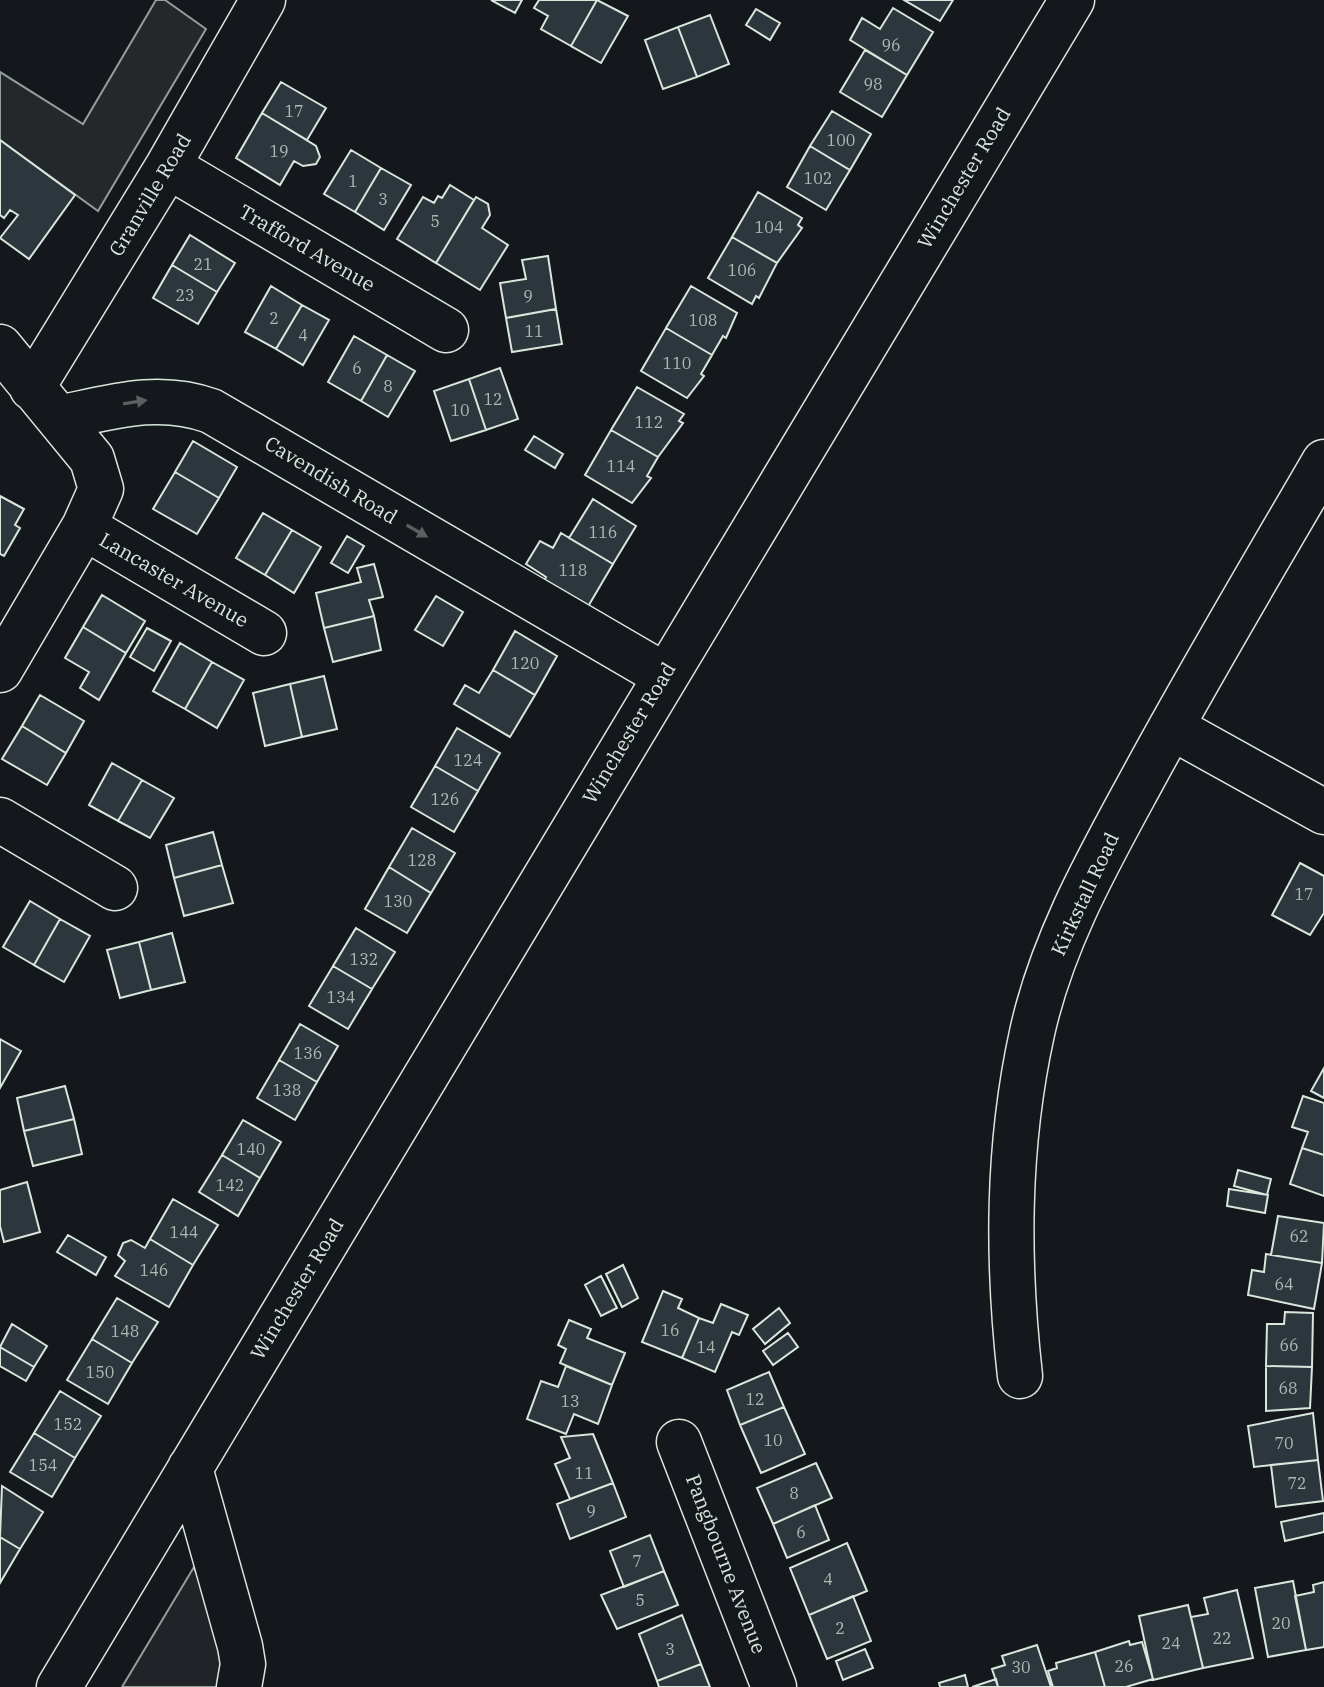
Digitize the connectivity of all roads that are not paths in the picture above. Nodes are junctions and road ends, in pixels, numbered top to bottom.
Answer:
1 (263, 0) edge
2 (1072, 0) edge
3 (168, 166) junction
4 (446, 330) dead end
5 (21, 378) edge
6 (1324, 462) edge
7 (84, 527) junction
8 (264, 633) dead end
9 (0, 670) edge
10 (664, 675) junction
11 (1171, 727) junction
12 (1324, 812) edge
13 (0, 820) edge
14 (115, 888) dead end
15 (1020, 1376) dead end
16 (679, 1442) dead end
17 (190, 1468) junction
18 (59, 1687) edge
19 (239, 1687) edge
20 (774, 1687) edge

1 - 3 street, Granville Road
2 - 10 street, Winchester Road
3 - 4 street, Trafford Avenue
3 - 5 street, Granville Road
5 - 7 street
5 -> 10 street, Cavendish Road
6 - 11 street, Kirkstall Road
7 - 8 street, Lancaster Avenue
7 - 9 street
10 - 17 street, Winchester Road
11 - 12 street
11 - 15 street, Kirkstall Road
13 - 14 street
16 - 20 street, Pangbourne Avenue
17 - 18 street, Winchester Road
17 - 19 street

